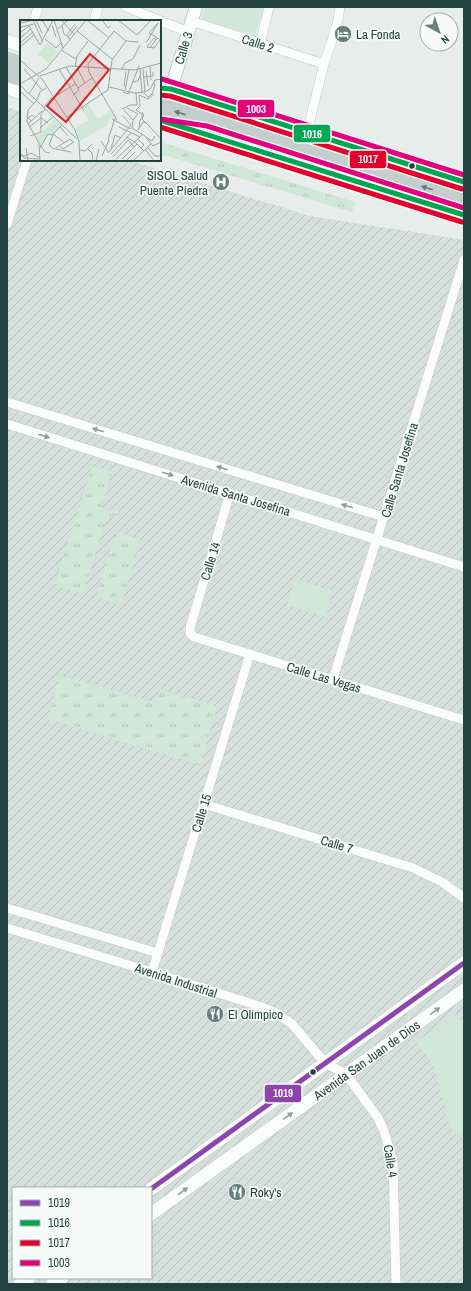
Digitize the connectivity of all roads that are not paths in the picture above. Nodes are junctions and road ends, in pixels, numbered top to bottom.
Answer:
1 (38, 7) edge
2 (98, 7) edge
3 (126, 7) edge
4 (154, 7) edge
5 (196, 7) edge
6 (269, 7) edge
7 (340, 7) edge
8 (151, 17) junction
9 (34, 20) edge
10 (94, 20) edge
11 (190, 26) junction
12 (7, 41) edge
13 (260, 44) junction
14 (20, 45) edge
15 (7, 61) edge
16 (324, 64) junction
17 (20, 65) edge
18 (7, 74) edge
19 (20, 78) edge
20 (7, 88) edge
21 (164, 88) edge
22 (20, 92) edge
23 (161, 107) edge
24 (161, 120) edge
25 (161, 126) edge
26 (307, 132) junction
27 (205, 134) junction
28 (27, 161) edge
29 (464, 182) edge
30 (464, 199) edge
31 (464, 215) edge
32 (7, 224) edge
33 (464, 260) edge
34 (7, 402) edge
35 (7, 424) edge
36 (230, 494) junction
37 (384, 517) junction
38 (377, 539) junction
39 (464, 567) edge
40 (190, 628) joint
41 (250, 654) junction
42 (333, 679) junction
43 (464, 720) edge
44 (204, 804) junction
45 (464, 898) edge
46 (7, 908) edge
47 (7, 928) edge
48 (158, 953) junction
49 (464, 963) edge
50 (152, 972) junction
51 (464, 990) edge
52 (325, 1063) junction
53 (346, 1074) junction
54 (152, 1188) edge
55 (152, 1213) edge
56 (396, 1284) edge

1 - 9 street
2 - 10 street
3 - 8 street, Calle 2
4 - 8 street
5 - 11 street, Calle 3
6 - 13 street
7 - 16 street
8 - 11 street, Calle 2
11 - 13 street, Calle 2
11 - 21 street, Calle 3
12 - 14 main road
13 - 16 street, Calle 2
15 - 17 highway
16 - 26 street
18 - 19 highway
20 - 22 main road
21 - 26 main road
30 -> 23 highway
24 - 27 highway
25 - 27 highway
26 - 29 main road
27 - 31 highway
28 - 32 street
33 - 37 street, Calle Santa Josefina
37 -> 34 street, Avenida Santa Josefina
35 -> 36 street, Avenida Santa Josefina
36 - 38 street, Avenida Santa Josefina
36 - 40 street, Calle 14
37 - 38 street, Calle Santa Josefina
38 - 39 street, Avenida Santa Josefina
38 - 42 street, Calle Santa Josefina
40 - 41 street, Calle Las Vegas
41 - 42 street, Calle Las Vegas
41 - 44 street, Calle 15
42 - 43 street, Calle Las Vegas
44 - 45 street, Calle 7
44 - 48 street, Calle 15
46 - 48 street
47 - 50 street, Avenida Industrial
48 - 50 street, Calle 15
49 - 52 main road, Avenida San Juan de Dios
50 - 52 street, Avenida Industrial
53 -> 51 main road, Avenida San Juan de Dios
52 - 53 street, Calle 4
52 - 54 main road, Avenida San Juan de Dios
55 -> 53 main road, Avenida San Juan de Dios
53 - 56 street, Calle 4

